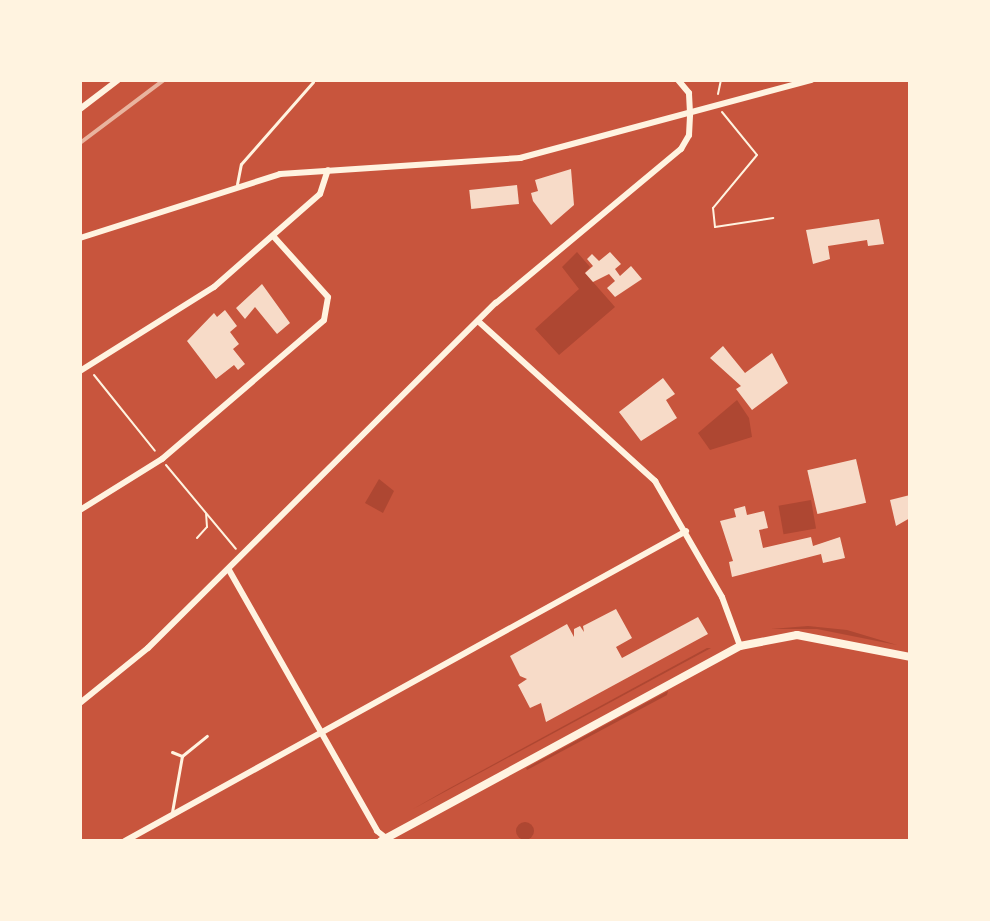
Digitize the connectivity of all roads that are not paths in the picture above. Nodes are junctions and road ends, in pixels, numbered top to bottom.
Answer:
1 (118, 80) edge
2 (678, 80) edge
3 (812, 80) edge
4 (313, 82) edge
5 (80, 109) edge
6 (690, 113) junction
7 (328, 170) junction
8 (237, 184) junction
9 (273, 236) junction
10 (80, 238) edge
11 (478, 321) junction
12 (80, 371) edge
13 (80, 510) edge
14 (686, 531) junction
15 (229, 570) junction
16 (740, 646) junction
17 (910, 657) edge
18 (80, 703) edge
19 (321, 734) junction
20 (207, 736) dead end
21 (172, 752) dead end
22 (182, 756) junction
23 (172, 815) junction
24 (385, 840) edge
25 (125, 841) edge

1 - 5 street
2 - 6 street
3 - 6 street
4 - 8 lane
6 - 7 street
6 - 11 street
7 - 8 street
7 - 9 street
8 - 10 street
9 - 12 street
9 - 13 street
11 - 14 street
11 - 15 street
14 - 16 street
14 - 19 street
15 - 18 street
15 - 19 street
16 - 17 main road
16 - 24 main road
19 - 23 street
19 - 24 street
20 - 22 lane
21 - 22 lane
22 - 23 lane
23 - 25 street

